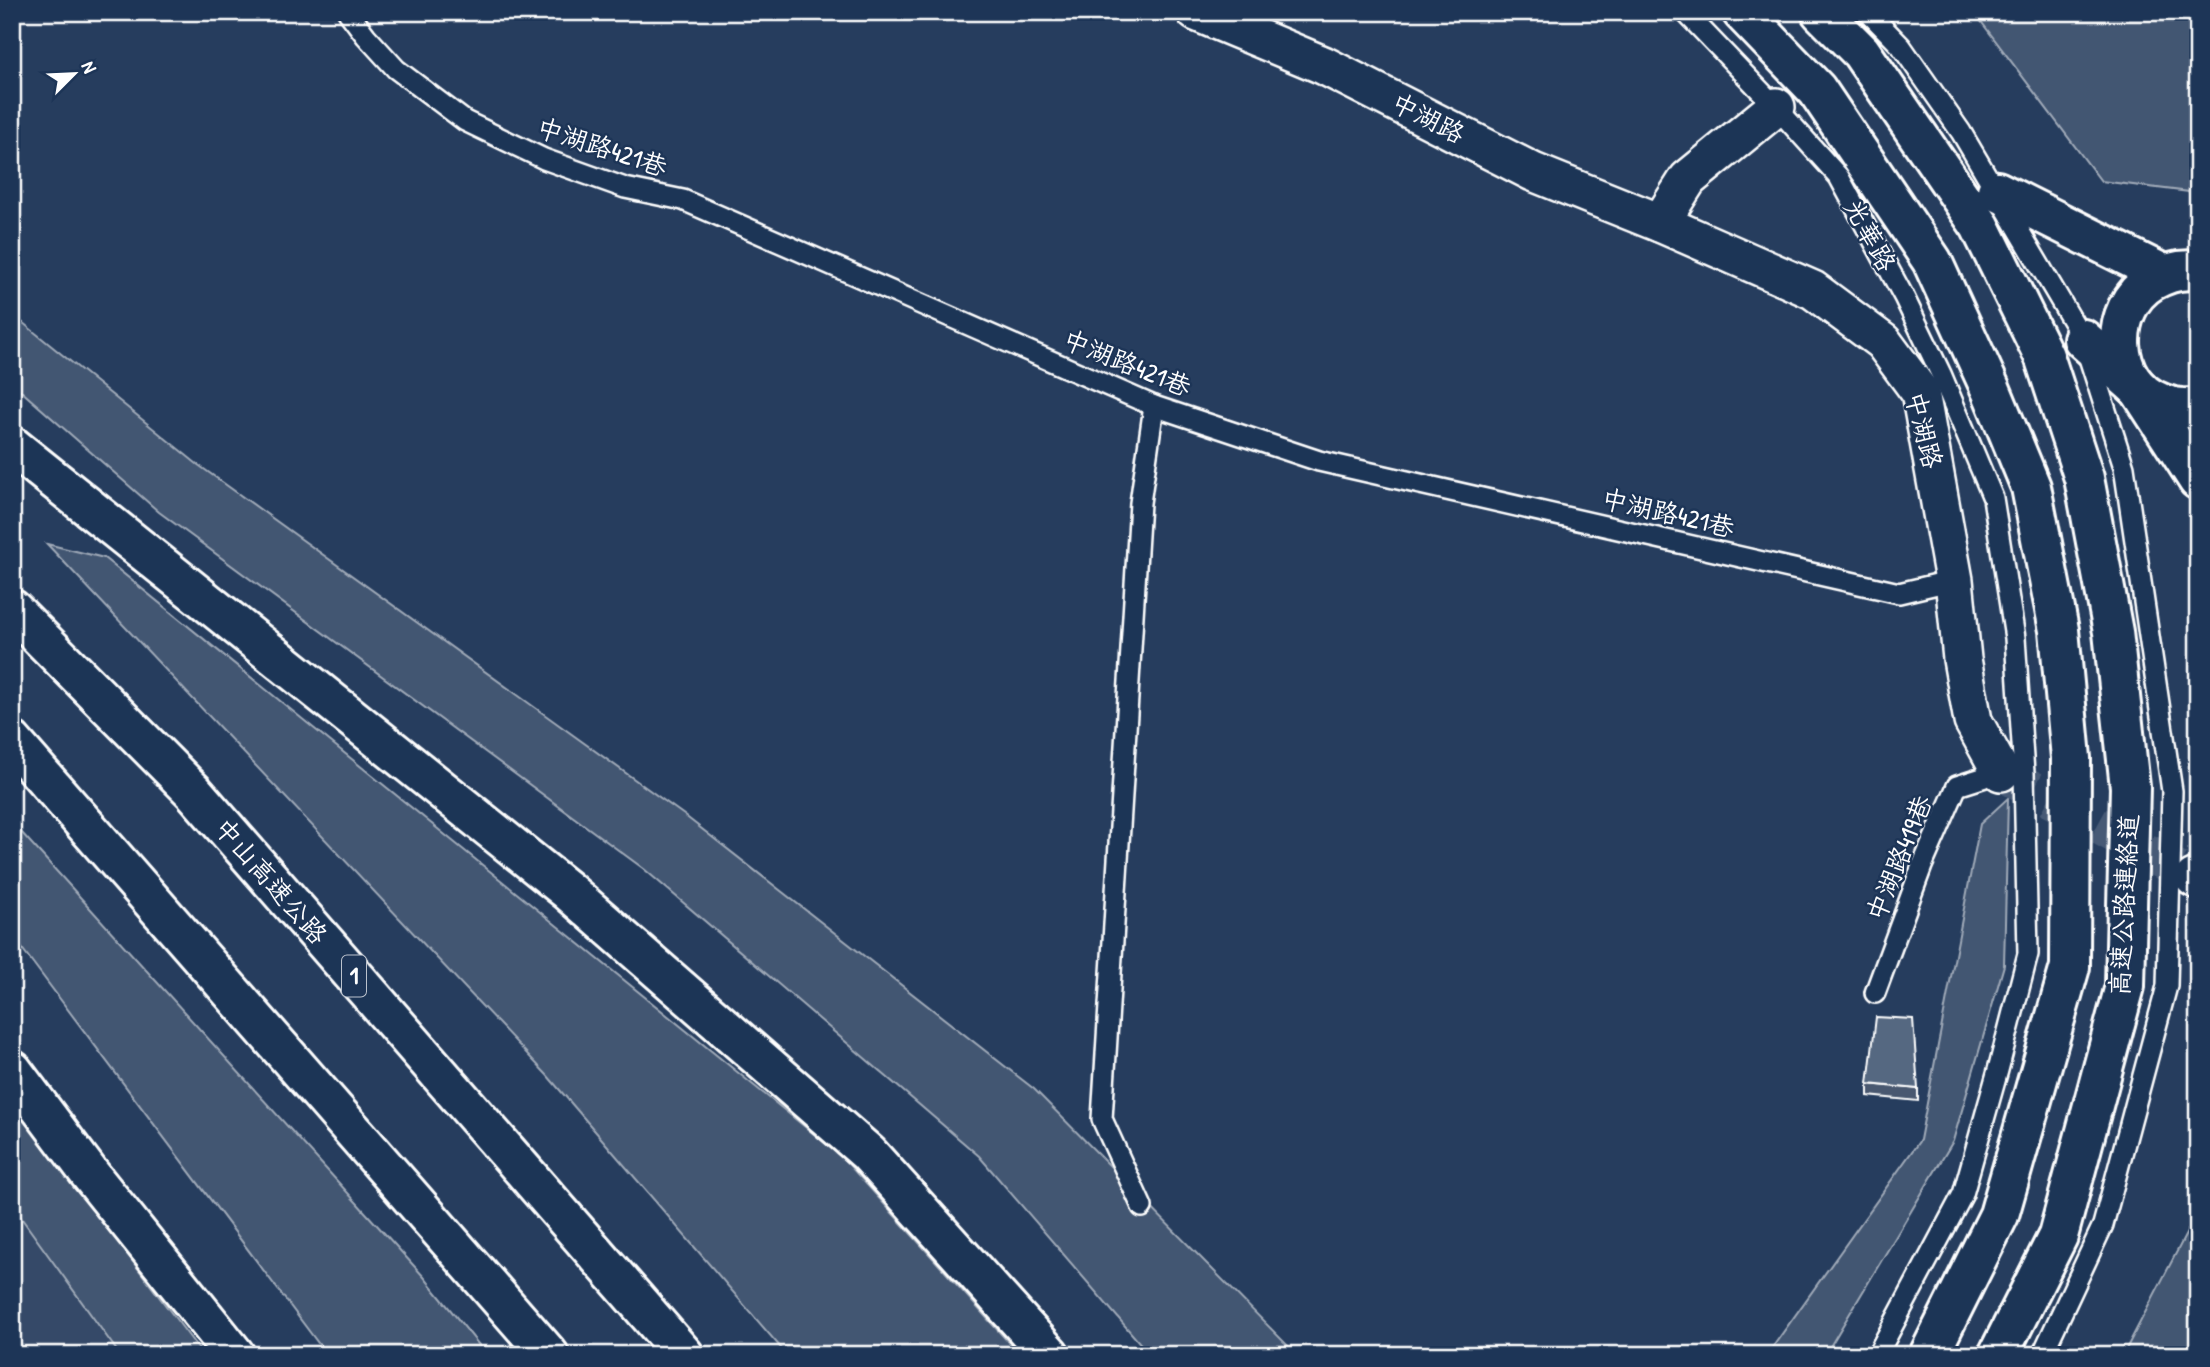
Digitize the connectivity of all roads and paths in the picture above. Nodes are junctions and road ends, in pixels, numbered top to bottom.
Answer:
1 (348, 12) edge
2 (1196, 12) edge
3 (1685, 12) edge
4 (1742, 12) edge
5 (1821, 12) edge
6 (1868, 12) edge
7 (1776, 107) junction
8 (1997, 191) junction
9 (1660, 223) junction
10 (2180, 273) edge
11 (2084, 339) junction
12 (2139, 389) junction
13 (1154, 406) junction
14 (2198, 408) edge
15 (12, 446) edge
16 (2197, 477) edge
17 (2031, 487) joint
18 (1954, 580) junction
19 (12, 609) edge
20 (12, 741) edge
21 (2001, 772) joint
22 (1875, 993) dead end
23 (12, 1070) edge
24 (1142, 1207) dead end
25 (235, 1355) edge
26 (549, 1355) edge
27 (684, 1355) edge
28 (1051, 1355) edge
29 (1877, 1355) edge
30 (1929, 1355) edge
31 (1998, 1355) edge
32 (2042, 1355) edge

1 - 13 lane, 中湖路421巷
2 - 9 street, 中湖路
3 - 7 lane, 光華路
4 - 17 main road, 光華路
5 - 31 main road, 高速公路連絡道
6 - 8 lane
7 - 9 street
7 - 29 lane, 光華路
8 - 10 main road
8 - 11 lane
9 - 18 street, 中湖路
10 - 12 main road
11 - 12 main road
11 - 32 lane
12 - 14 main road
12 - 16 main road
13 - 18 lane, 中湖路421巷
13 - 24 lane
15 - 28 main road
17 - 30 main road, 高速公路連絡道
18 - 21 street, 中湖路
19 - 27 main road, 中山高速公路 / 1
20 - 26 main road
21 - 22 lane, 中湖路419巷
23 - 25 main road

